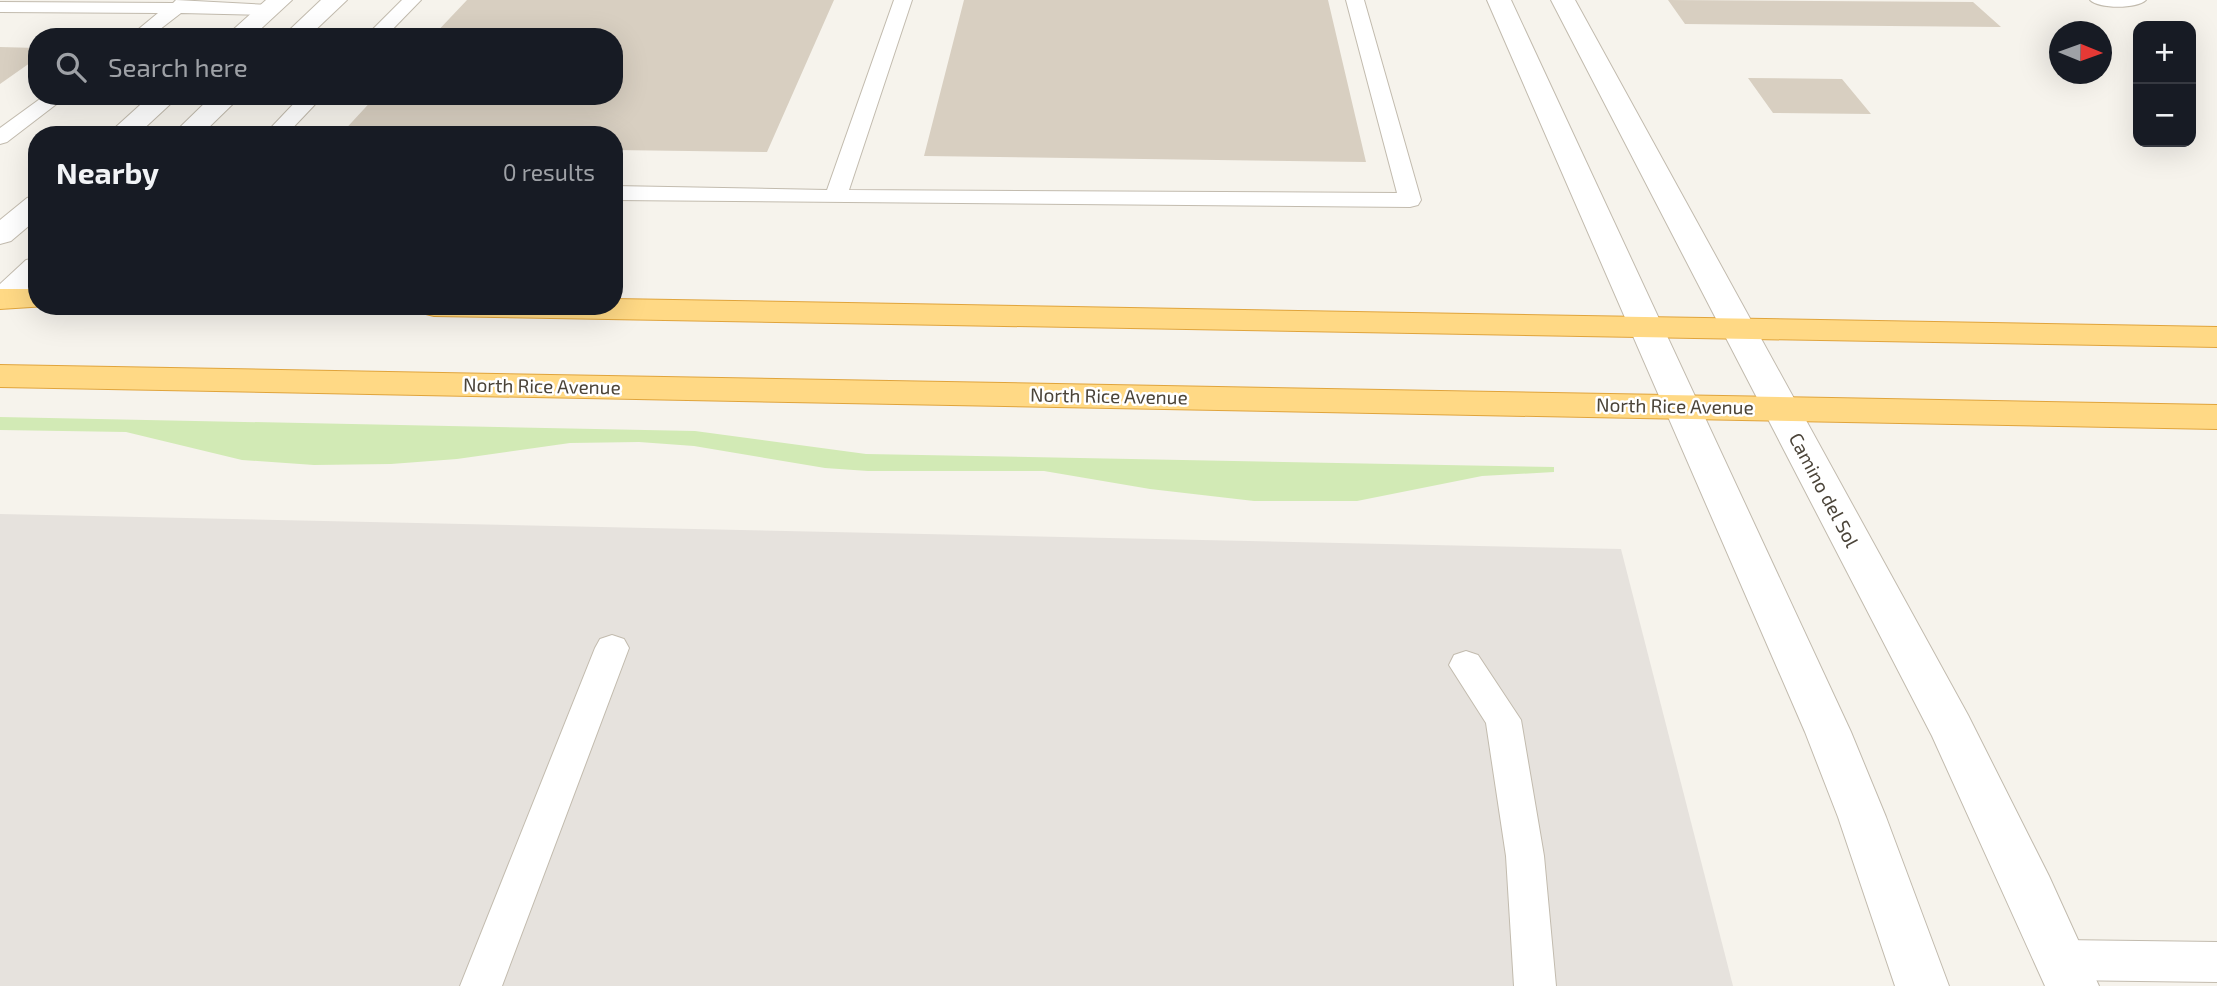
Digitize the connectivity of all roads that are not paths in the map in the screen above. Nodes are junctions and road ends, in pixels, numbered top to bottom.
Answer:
1 (335, 0) edge
2 (412, 0) edge
3 (903, 0) edge
4 (1355, 0) edge
5 (1499, 0) edge
6 (1563, 0) edge
7 (2099, 0) edge
8 (2137, 0) edge
9 (183, 4) edge
10 (274, 5) edge
11 (0, 7) edge
12 (150, 28) edge
13 (247, 28) edge
14 (304, 28) edge
15 (383, 28) edge
16 (45, 105) edge
17 (155, 105) edge
18 (218, 105) edge
19 (304, 105) edge
20 (131, 126) edge
21 (195, 126) edge
22 (283, 126) edge
23 (0, 138) edge
24 (623, 193) edge
25 (836, 197) junction
26 (28, 212) edge
27 (0, 235) edge
28 (28, 275) edge
29 (1, 299) edge
30 (28, 299) edge
31 (623, 309) edge
32 (1644, 328) junction
33 (1736, 328) junction
34 (2217, 337) edge
35 (0, 376) edge
36 (1680, 406) junction
37 (1780, 408) junction
38 (2217, 417) edge
39 (612, 648) dead end
40 (1466, 665) dead end
41 (2217, 962) edge
42 (2067, 973) edge
43 (481, 986) edge
44 (1535, 986) edge
45 (1922, 986) edge

1 - 14 street
2 - 15 lane
3 - 25 lane
4 - 25 lane
5 - 32 street
6 - 33 street, Camino del Sol
7 - 8 lane
9 - 10 lane
9 - 11 lane
9 - 12 lane
10 - 13 street
16 - 23 lane
17 - 20 street
18 - 21 street
19 - 22 lane
24 - 25 lane
26 - 27 street
28 - 29 street
29 - 30 highway
31 - 32 highway
32 - 33 highway
32 - 36 street
33 - 34 highway
33 - 37 street, Camino del Sol
35 - 36 highway, North Rice Avenue
36 - 37 highway, North Rice Avenue
36 - 45 street
37 - 38 highway, North Rice Avenue
37 - 42 street, Camino del Sol
39 - 43 lane
40 - 44 lane
41 - 42 lane

